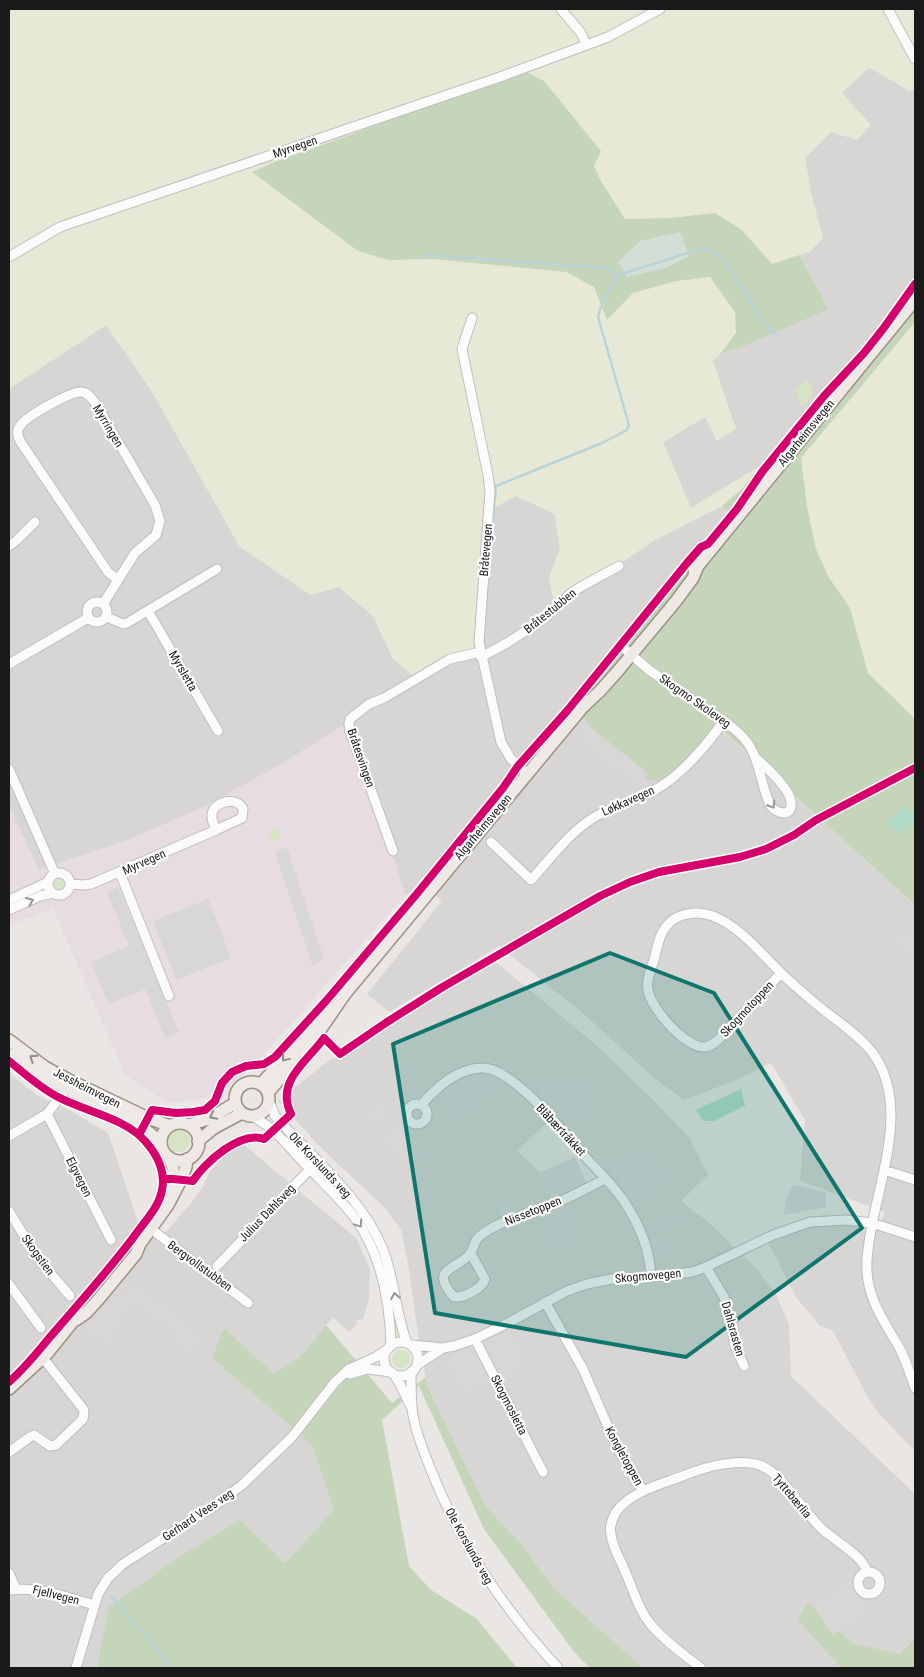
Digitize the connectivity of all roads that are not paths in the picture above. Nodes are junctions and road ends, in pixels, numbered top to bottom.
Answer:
1 (560, 9) edge
2 (660, 9) edge
3 (888, 9) edge
4 (586, 44) junction
5 (915, 59) edge
6 (9, 257) edge
7 (915, 300) edge
8 (472, 318) dead end
9 (35, 522) dead end
10 (9, 546) edge
11 (619, 566) dead end
12 (217, 569) dead end
13 (118, 580) junction
14 (103, 604) junction
15 (148, 611) junction
16 (107, 617) junction
17 (88, 618) junction
18 (629, 652) junction
19 (481, 654) junction
20 (9, 664) edge
21 (724, 722) junction
22 (218, 731) dead end
23 (757, 759) junction
24 (9, 769) edge
25 (527, 774) junction
26 (216, 830) dead end
27 (491, 842) dead end
28 (393, 851) dead end
29 (120, 873) junction
30 (55, 874) junction
31 (48, 882) junction
32 (70, 884) junction
33 (53, 893) junction
34 (9, 900) edge
35 (9, 910) edge
36 (781, 973) junction
37 (169, 996) dead end
38 (9, 1040) edge
39 (9, 1054) edge
40 (66, 1089) junction
41 (266, 1093) junction
42 (421, 1105) dead end
43 (243, 1110) junction
44 (46, 1114) junction
45 (188, 1125) junction
46 (170, 1126) junction
47 (9, 1136) edge
48 (198, 1141) junction
49 (161, 1143) junction
50 (169, 1157) junction
51 (187, 1159) junction
52 (318, 1162) junction
53 (310, 1169) junction
54 (884, 1170) junction
55 (605, 1179) junction
56 (915, 1180) edge
57 (172, 1195) junction
58 (9, 1211) edge
59 (872, 1223) junction
60 (151, 1229) junction
61 (915, 1237) edge
62 (111, 1240) dead end
63 (471, 1254) junction
64 (217, 1266) dead end
65 (706, 1267) junction
66 (651, 1277) junction
67 (9, 1284) edge
68 (70, 1296) dead end
69 (545, 1302) junction
70 (248, 1303) dead end
71 (41, 1328) dead end
72 (475, 1339) junction
73 (409, 1344) junction
74 (389, 1347) junction
75 (443, 1348) junction
76 (42, 1358) junction
77 (744, 1366) dead end
78 (414, 1369) junction
79 (346, 1373) junction
80 (393, 1373) junction
81 (915, 1388) edge
82 (9, 1389) edge
83 (412, 1407) junction
84 (9, 1452) edge
85 (544, 1472) dead end
86 (643, 1491) junction
87 (9, 1572) edge
88 (866, 1572) dead end
89 (12, 1589) edge
90 (95, 1605) junction
91 (76, 1668) edge
92 (558, 1668) edge
93 (701, 1668) edge

1 - 4 street
2 - 4 street, Myrvegen
3 - 5 street
4 - 6 street, Myrvegen
7 - 18 main road, Algarheimsvegen
8 - 19 street, Bråtevegen
9 - 10 street
11 - 19 street, Bråtestubben
12 - 15 street
13 - 13 street, Myrringen
13 - 14 street, Myrringen
14 - 16 street
14 - 17 street
15 - 16 street
15 - 22 street, Myrsletta
16 - 17 street
17 - 20 street
18 - 21 street, Skogmo Skoleveg
18 - 25 main road, Algarheimsvegen
19 - 25 street, Bråtevegen
19 - 28 street, Bråtesvingen
21 - 23 street, Skogmo Skoleveg
21 - 27 street, Løkkavegen
23 -> 23 street, Skogmo Skoleveg
24 - 30 street
25 - 41 main road, Algarheimsvegen
26 - 29 street, Myrvegen
29 - 32 street, Myrvegen
29 - 37 street
30 - 31 street
30 - 32 street
31 - 33 street
31 - 34 street
32 - 33 street
35 -> 33 street
36 - 36 street, Skogmotoppen
36 - 54 street, Skogmotoppen
46 -> 38 main road, Jessheimvegen
39 - 40 main road, Jessheimvegen
40 - 44 street
40 - 49 main road, Jessheimvegen
41 - 43 main road
41 - 43 main road
41 - 52 street, Ole Korslunds veg
42 - 55 street, Blåbærtråkket
43 -> 45 main road
43 - 48 main road
43 - 53 street, Ole Korslunds veg
44 - 47 street
44 - 62 street, Elgvegen
45 - 46 main road
45 - 48 main road
46 - 49 main road
48 - 51 main road
49 - 50 main road
50 - 51 main road
50 - 57 main road
51 - 57 main road
52 - 53 street, Julius Dahlsveg
73 -> 52 street, Ole Korslunds veg
53 - 64 street, Julius Dahlsveg
53 -> 74 street, Ole Korslunds veg
54 - 56 street
54 - 59 street, Skogmotoppen
55 - 63 street, Nissetoppen
55 - 66 street, Blåbærtråkket
57 - 60 main road
58 - 68 street, Skogstien
59 - 61 street, Skogmovegen
59 - 65 street, Skogmovegen
59 - 81 street, Skogmotoppen
60 - 70 street, Bergvollstubben
60 - 76 main road
63 - 63 street, Nissetoppen
65 - 66 street, Skogmovegen
65 - 77 street, Dahlsrasten
66 - 69 street, Skogmovegen
67 - 71 street
69 - 72 street, Skogmovegen
69 - 86 street, Kongletoppen
72 - 75 street, Skogmovegen
72 - 85 street, Skogmosletta
73 - 74 street
73 - 75 street, Skogmovegen
73 - 78 street
74 - 79 street, Gerhard Vees veg
74 - 80 street
75 - 78 street, Skogmovegen
76 - 82 main road
76 - 84 street
78 - 80 street
78 - 83 street, Ole Korslunds veg
79 - 80 street
79 - 90 street, Gerhard Vees veg
80 - 83 street, Ole Korslunds veg
83 - 92 street, Ole Korslunds veg
86 - 88 street, Tyttebærlia
86 - 93 street, Kongletoppen
87 - 89 street, Fjellvegen
89 - 90 street, Fjellvegen
90 - 91 street, Gerhard Vees veg

